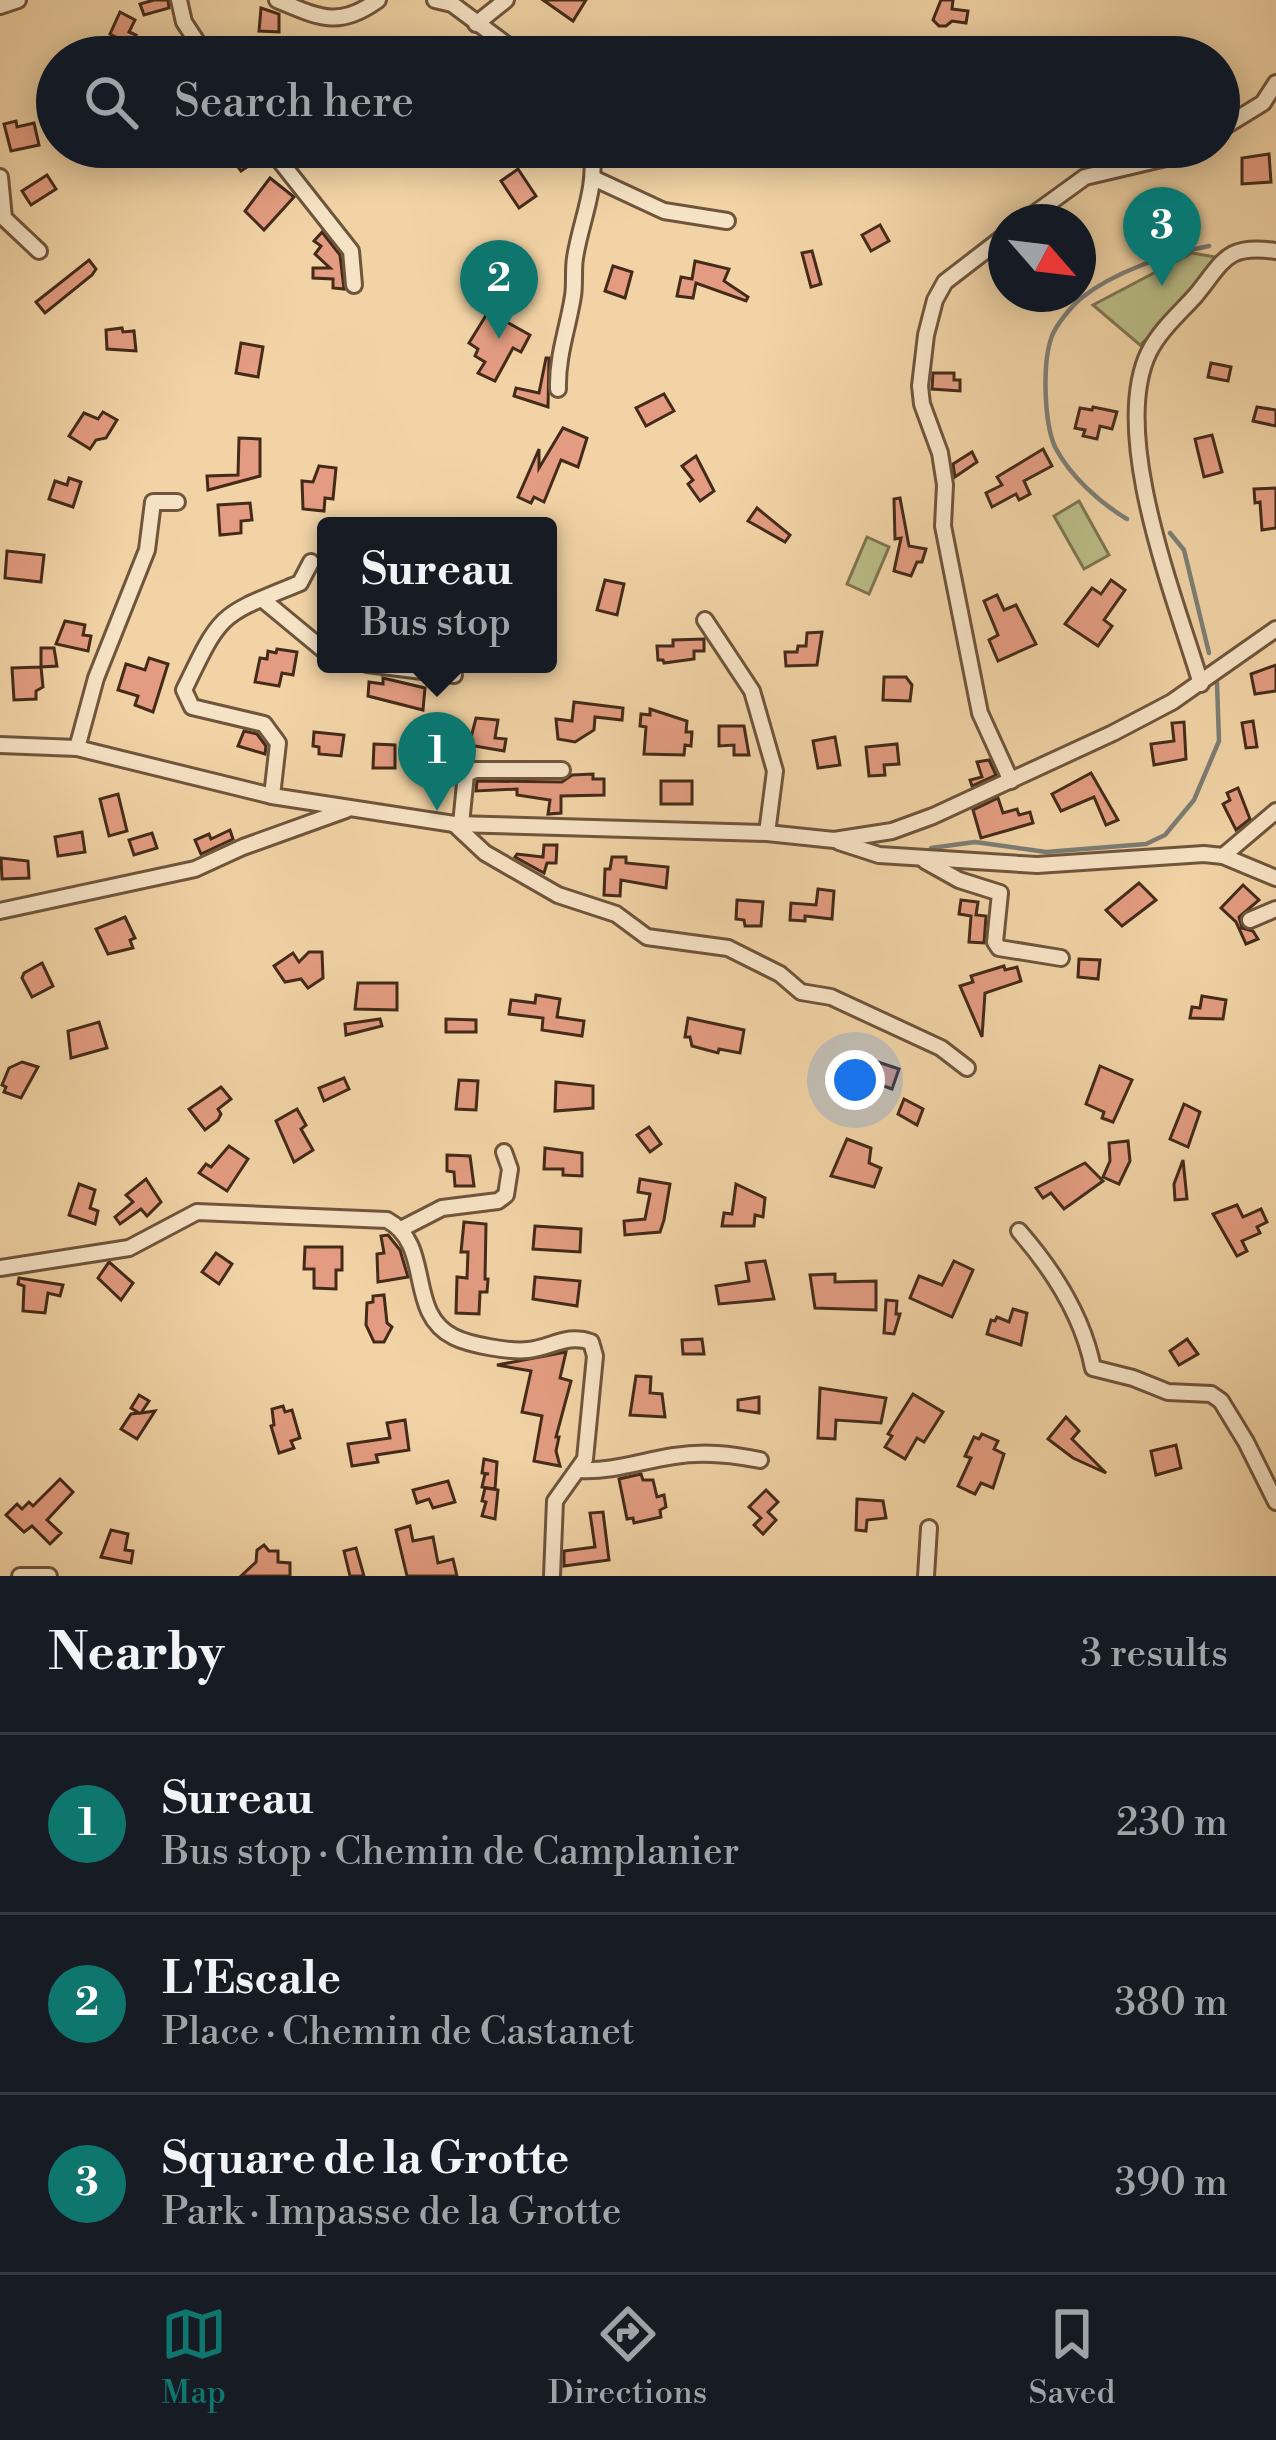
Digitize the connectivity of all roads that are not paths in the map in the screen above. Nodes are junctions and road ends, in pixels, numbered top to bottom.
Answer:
1 (18, 0) edge
2 (179, 0) edge
3 (277, 0) edge
4 (378, 0) edge
5 (435, 0) edge
6 (506, 0) edge
7 (0, 6) edge
8 (476, 24) junction
9 (193, 36) edge
10 (493, 36) edge
11 (1276, 83) edge
12 (1240, 117) edge
13 (286, 168) edge
14 (592, 168) edge
15 (1123, 168) edge
16 (0, 177) edge
17 (593, 178) junction
18 (1048, 204) edge
19 (727, 221) dead end
20 (988, 249) edge
21 (39, 251) dead end
22 (1276, 251) edge
23 (354, 285) dead end
24 (558, 389) dead end
25 (177, 502) dead end
26 (311, 562) dead end
27 (262, 599) junction
28 (705, 620) dead end
29 (1276, 628) edge
30 (317, 645) edge
31 (438, 673) edge
32 (454, 675) dead end
33 (1202, 684) junction
34 (0, 745) edge
35 (77, 748) junction
36 (562, 770) dead end
37 (1011, 781) junction
38 (272, 796) junction
39 (351, 808) junction
40 (1276, 811) edge
41 (458, 824) junction
42 (892, 831) junction
43 (767, 833) junction
44 (871, 836) junction
45 (834, 840) junction
46 (909, 855) junction
47 (1223, 856) junction
48 (1276, 878) edge
49 (1276, 909) edge
50 (0, 911) edge
51 (1250, 920) dead end
52 (1061, 958) dead end
53 (967, 1068) dead end
54 (505, 1152) dead end
55 (403, 1228) junction
56 (1019, 1231) dead end
57 (0, 1268) edge
58 (760, 1460) dead end
59 (579, 1469) junction
60 (1276, 1502) edge
61 (929, 1528) dead end
62 (20, 1576) edge
63 (50, 1576) edge
64 (552, 1576) edge
65 (926, 1576) edge

1 - 7 street
2 - 9 street
3 - 4 street
5 - 8 street
6 - 8 street
8 - 10 street
11 - 12 street
13 - 23 street
14 - 17 street
15 - 18 street
16 - 21 street
17 - 19 street
17 - 24 street
20 - 37 street
22 - 33 street
25 - 35 street
26 - 27 street
27 - 30 street
27 - 38 street
28 - 43 street
29 - 33 street
31 - 32 street
33 - 37 street
34 - 35 street
35 - 38 street
36 - 41 street
37 - 42 street
38 - 39 street
39 - 41 street
39 - 50 street
40 - 47 street
41 - 43 street
41 - 53 street
42 - 44 street
42 - 46 street
43 - 45 street
44 - 45 street
44 - 46 street
45 - 46 street
46 - 47 street
46 - 52 street
47 - 48 street
49 - 51 street
54 - 55 street
55 - 57 street
55 - 59 street
56 - 60 street
58 - 59 street
59 - 64 street
61 - 65 street
62 - 63 street

